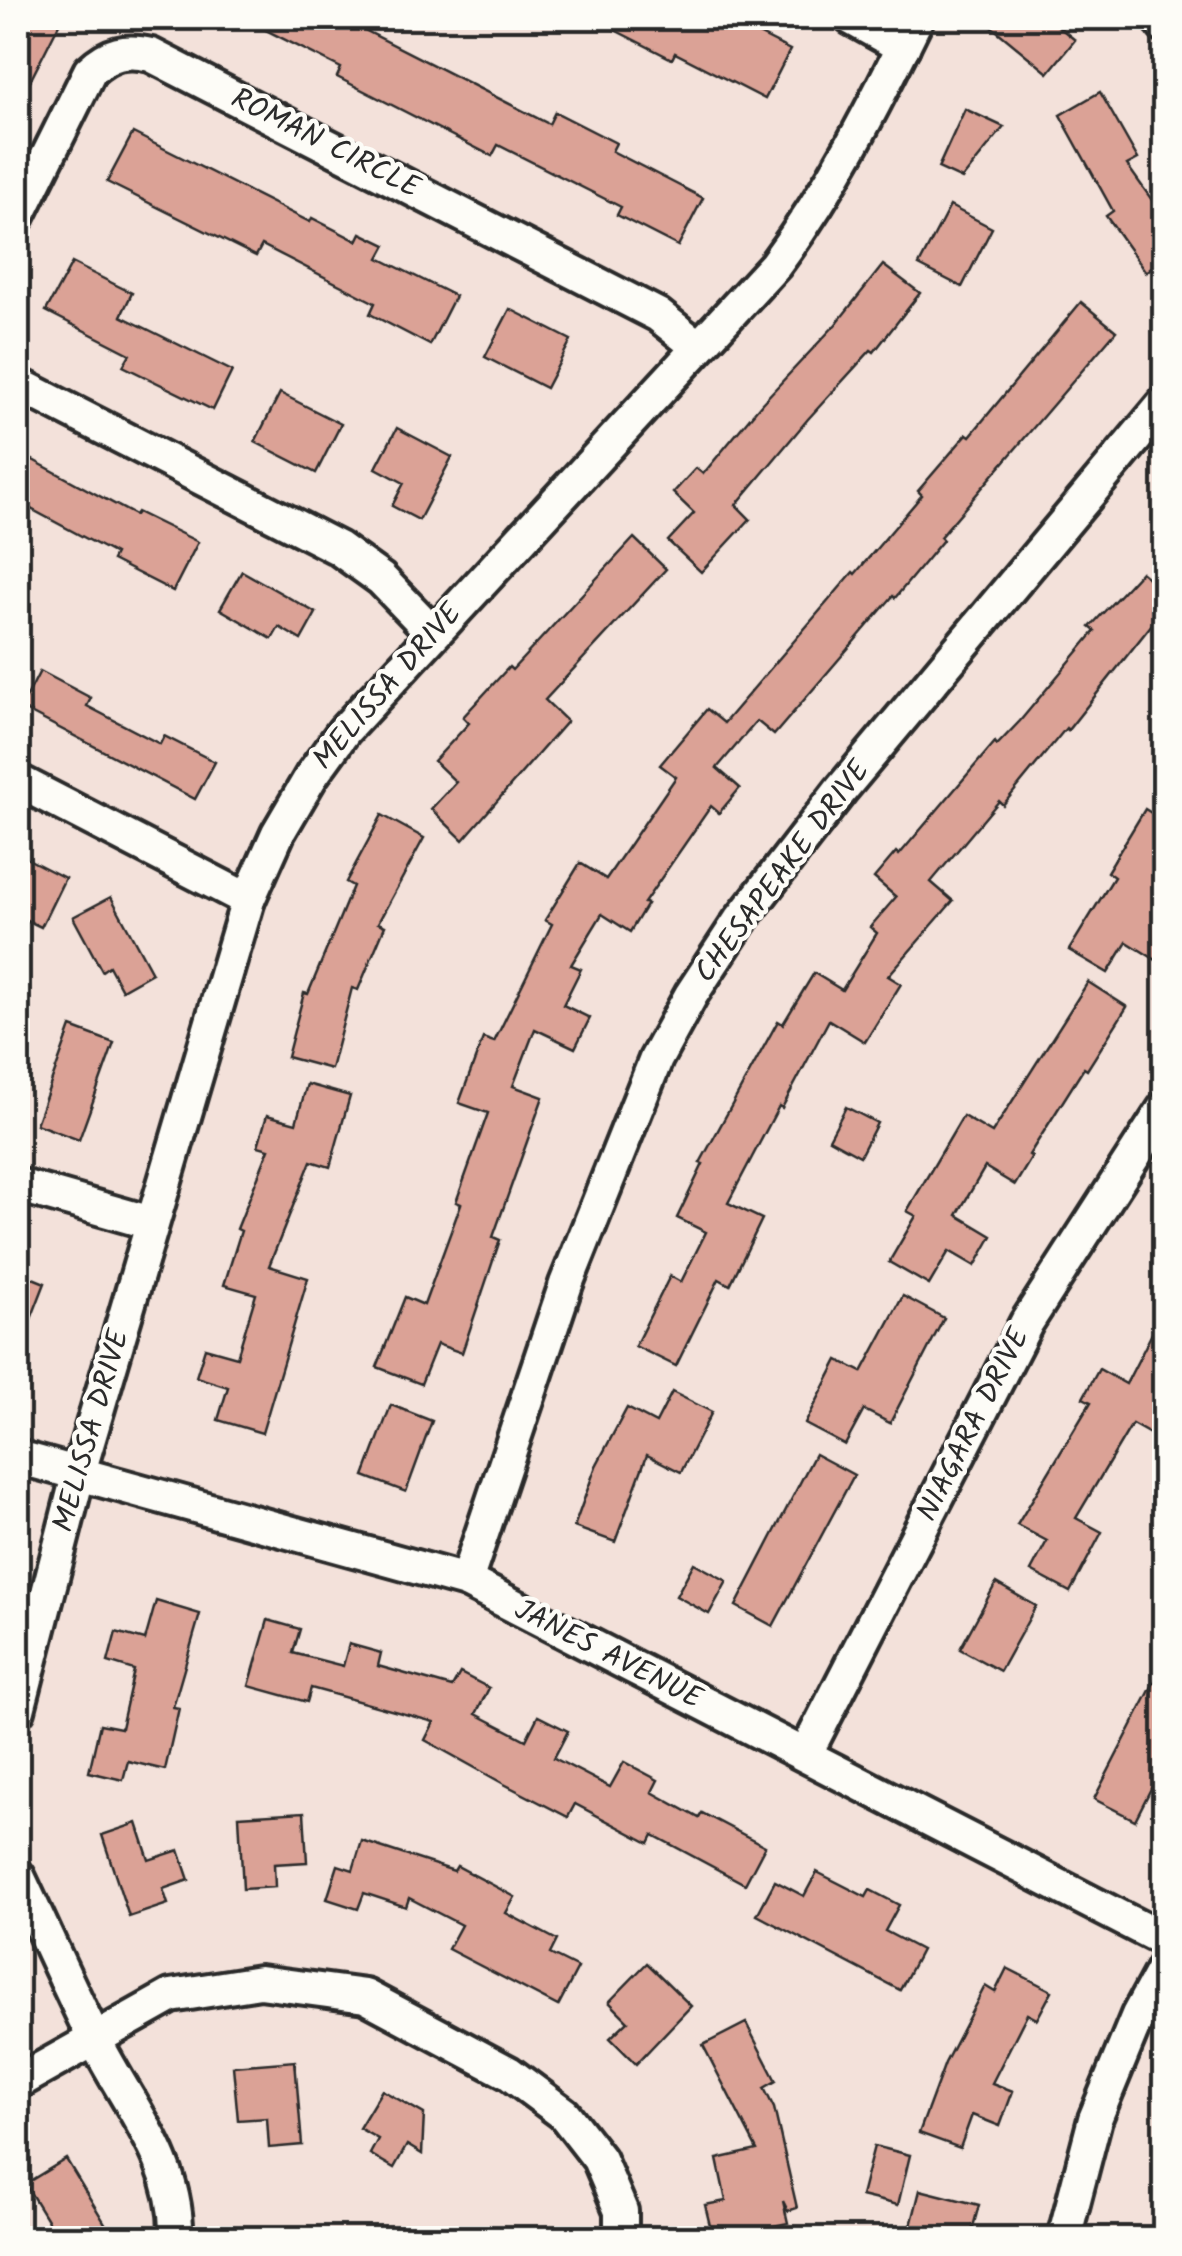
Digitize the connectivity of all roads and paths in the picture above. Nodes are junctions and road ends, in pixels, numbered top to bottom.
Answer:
1 (851, 18) edge
2 (1160, 18) edge
3 (1164, 26) edge
4 (910, 32) edge
5 (18, 216) edge
6 (698, 347) junction
7 (18, 384) edge
8 (1164, 404) edge
9 (432, 632) junction
10 (18, 781) edge
11 (248, 900) junction
12 (1164, 1109) edge
13 (18, 1184) edge
14 (151, 1223) junction
15 (18, 1457) edge
16 (79, 1472) junction
17 (466, 1581) junction
18 (18, 1710) edge
19 (806, 1753) junction
20 (18, 1876) edge
21 (1164, 1940) edge
22 (1164, 1967) edge
23 (94, 2040) junction
24 (18, 2082) edge
25 (176, 2238) edge
26 (621, 2238) edge
27 (1064, 2238) edge

1 - 4 street
2 - 3 street
4 - 6 street, MELISSA DRIVE
5 - 6 street, ROMAN CIRCLE
6 - 9 street, MELISSA DRIVE
7 - 9 street
8 - 17 street, CHESAPEAKE DRIVE
9 - 11 street, MELISSA DRIVE
10 - 11 street
11 - 14 street, MELISSA DRIVE
12 - 19 street, NIAGARA DRIVE
13 - 14 street
14 - 16 street, MELISSA DRIVE
15 - 16 street, JANES AVENUE
16 - 17 street, JANES AVENUE
16 - 18 street, MELISSA DRIVE
17 - 19 street, JANES AVENUE
19 - 21 street, JANES AVENUE
20 - 23 street
22 - 27 street
23 - 24 street
23 - 25 street
23 - 26 street

